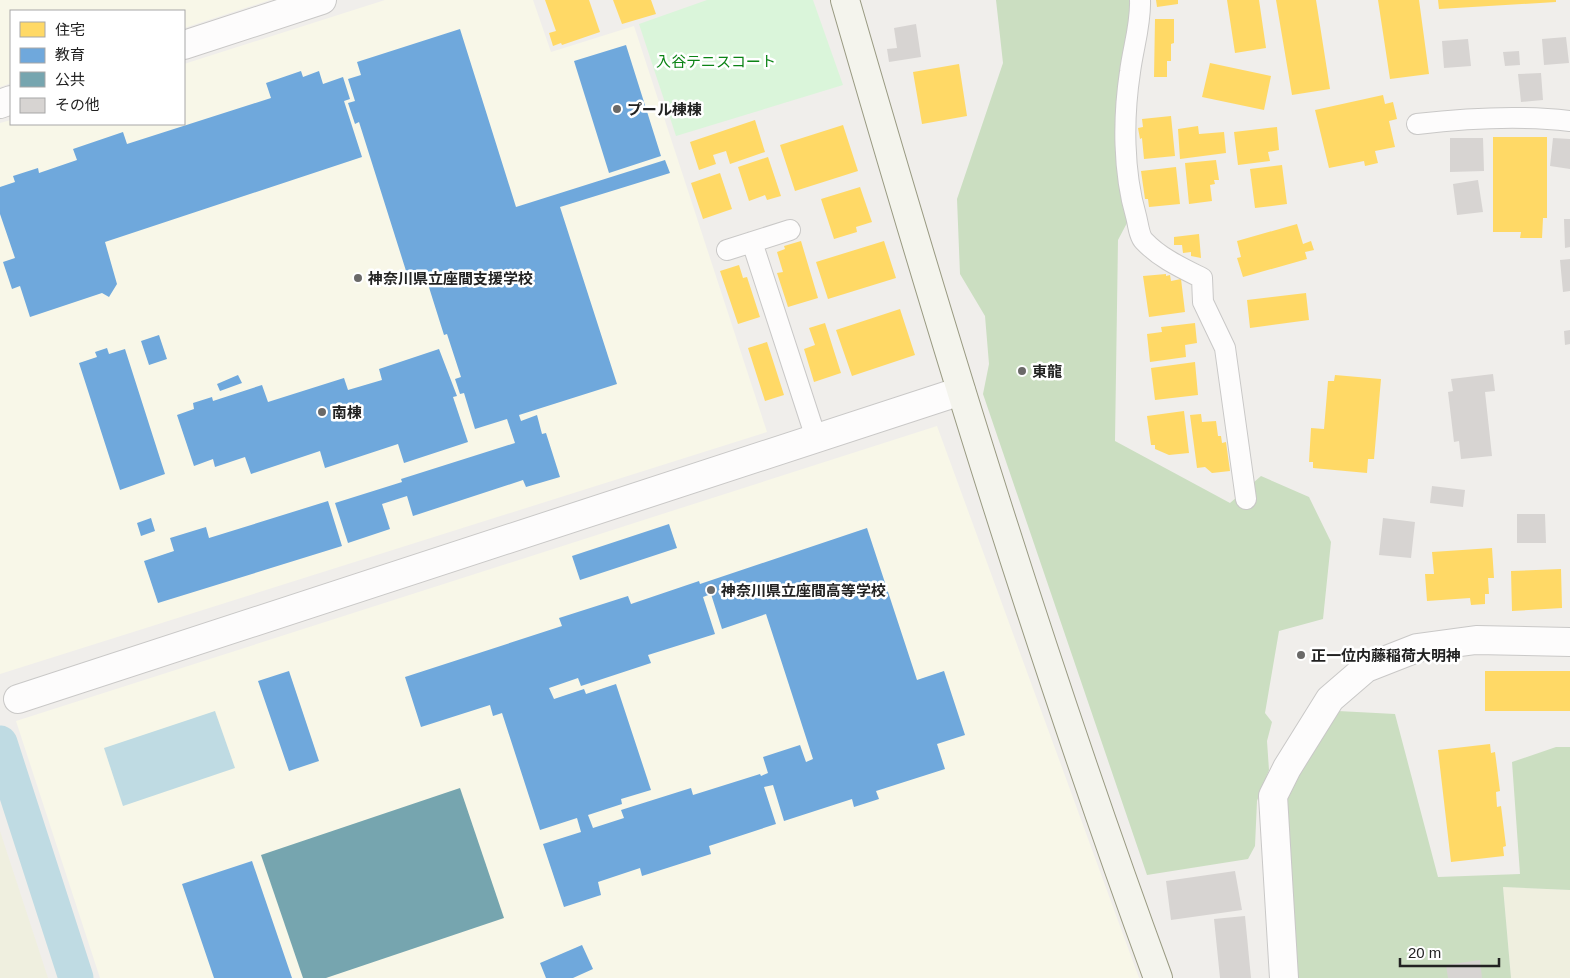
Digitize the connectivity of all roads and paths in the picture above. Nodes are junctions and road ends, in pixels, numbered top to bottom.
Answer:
1 (322, 0) edge
2 (845, 0) edge
3 (1140, 0) edge
4 (185, 45) edge
5 (1570, 121) edge
6 (1416, 124) dead end
7 (790, 230) dead end
8 (752, 242) junction
9 (727, 250) dead end
10 (961, 391) junction
11 (816, 438) junction
12 (1246, 499) dead end
13 (1570, 642) edge
14 (18, 699) dead end
15 (1158, 978) edge
16 (1284, 978) edge

1 - 4 street
2 - 10 street
3 - 12 lane
5 - 6 lane
7 - 8 lane
8 - 9 lane
8 - 11 lane
10 - 11 street
10 - 15 street
11 - 14 street
13 - 16 street

